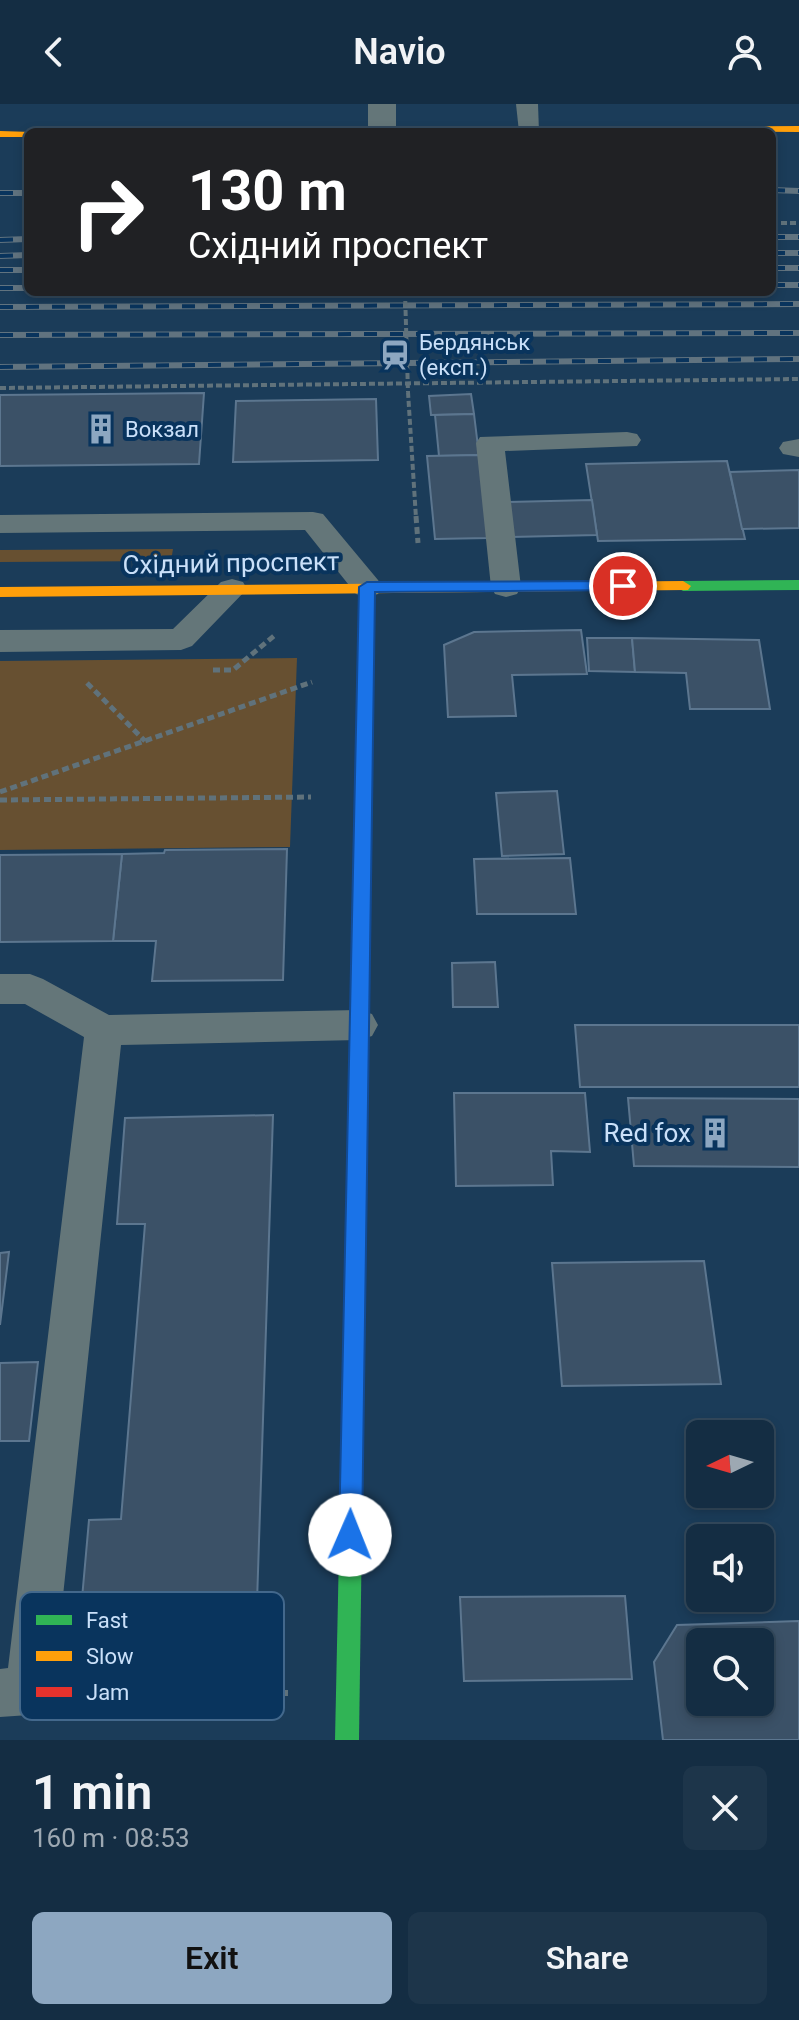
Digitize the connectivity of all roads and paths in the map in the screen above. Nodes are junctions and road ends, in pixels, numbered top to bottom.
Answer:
1 (527, 104) edge
2 (382, 117) edge
3 (279, 128) edge
4 (506, 128) edge
5 (529, 128) edge
6 (776, 129) edge
7 (799, 129) edge
8 (0, 134) edge
9 (24, 134) edge
10 (776, 223) edge
11 (799, 223) edge
12 (405, 296) edge
13 (799, 379) edge
14 (0, 388) edge
15 (627, 440) dead end
16 (415, 490) dead end
17 (0, 524) edge
18 (799, 585) edge
19 (367, 587) junction
20 (506, 587) junction
21 (232, 589) junction
22 (0, 592) edge
23 (0, 641) edge
24 (85, 681) dead end
25 (314, 696) dead end
26 (145, 741) junction
27 (312, 782) dead end
28 (0, 792) edge
29 (364, 796) junction
30 (312, 797) junction
31 (0, 800) edge
32 (0, 989) edge
33 (359, 1025) junction
34 (104, 1030) junction
35 (28, 1592) edge
36 (20, 1648) edge
37 (14, 1692) edge
38 (284, 1694) edge
39 (347, 1694) junction
40 (347, 1740) edge

1 - 5 lane
2 - 3 street
2 - 4 street
6 - 7 street
8 - 9 street
10 - 11 path
12 - 16 path, bridge
13 - 14 path
15 - 20 lane
17 - 19 lane
18 - 20 street, Східний проспект
19 - 20 street, Східний проспект
19 - 21 street, Східний проспект
19 - 29 street
21 - 22 street, Східний проспект
21 - 23 lane
24 - 26 path
25 - 26 path
26 - 28 path
27 - 30 path
29 - 30 path
29 - 33 street
30 - 31 path
32 - 34 lane
33 - 34 lane
33 - 39 street
34 - 35 lane
36 - 37 lane
38 - 39 path
39 - 40 street

